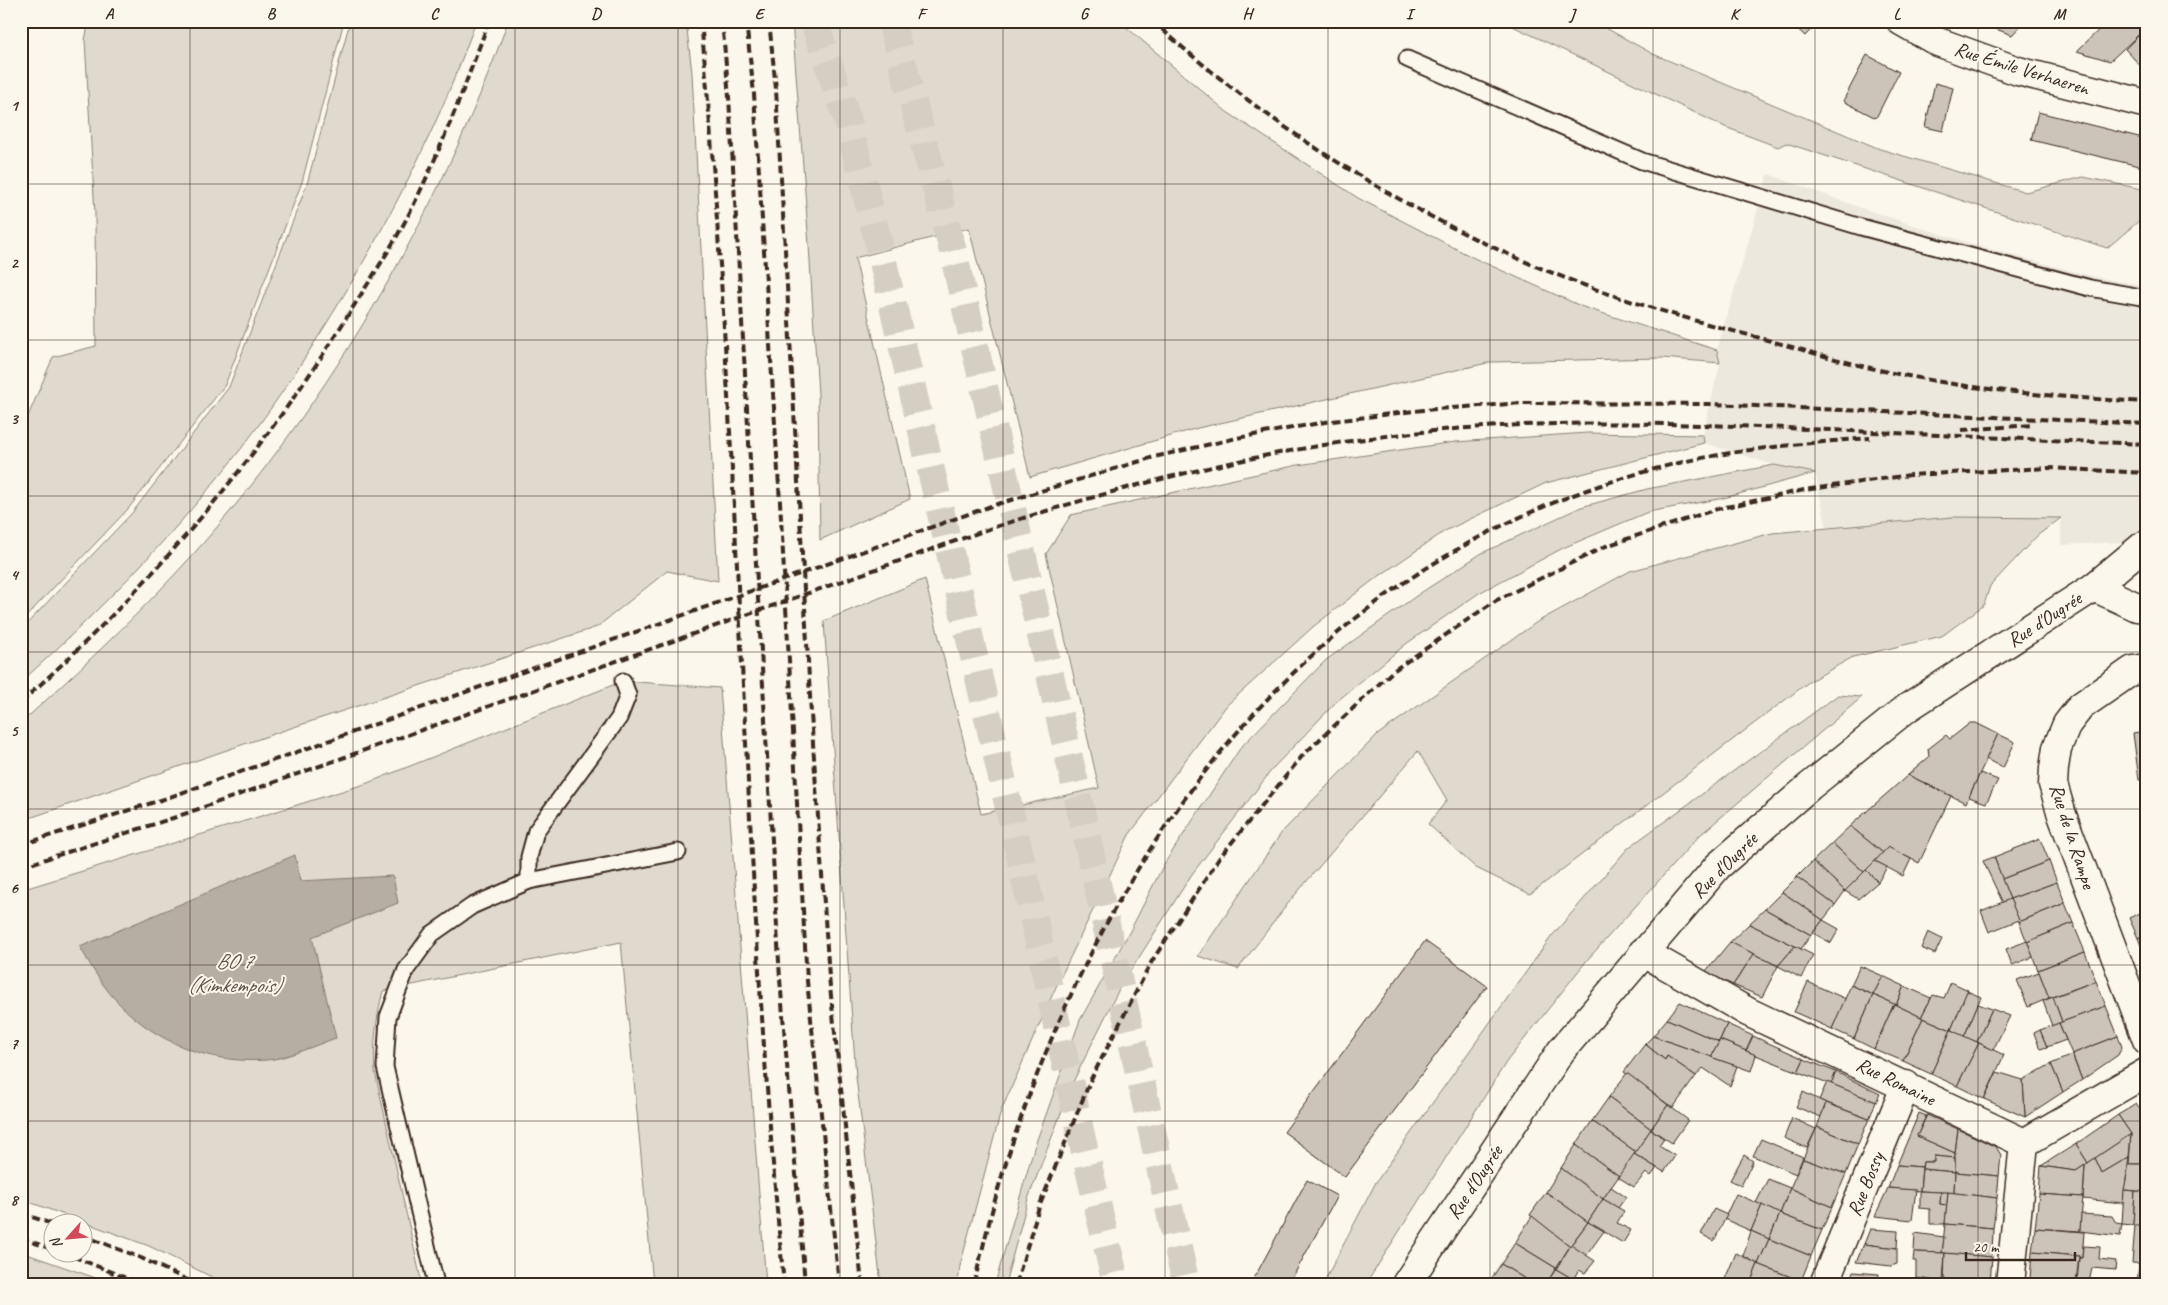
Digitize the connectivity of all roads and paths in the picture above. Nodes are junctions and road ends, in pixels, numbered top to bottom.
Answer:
1 (1901, 21) edge
2 (1407, 59) dead end
3 (2147, 104) edge
4 (2147, 298) edge
5 (2143, 546) dead end
6 (2094, 587) junction
7 (2147, 608) edge
8 (2147, 668) edge
9 (623, 681) dead end
10 (678, 852) dead end
11 (529, 880) junction
12 (1643, 952) junction
13 (2147, 1040) edge
14 (2147, 1072) edge
15 (1906, 1085) junction
16 (2024, 1144) junction
17 (436, 1284) edge
18 (1406, 1284) edge
19 (1824, 1284) edge
20 (2010, 1284) edge

1 - 3 street, Rue Émile Verhaeren
2 - 4 lane
5 - 6 street, Rue d'Ougrée
6 - 7 street
6 - 12 street, Rue d'Ougrée
8 - 13 street, Rue de la Rampe
9 - 11 lane
10 - 11 lane
11 - 17 lane
12 - 15 street, Rue Romaine
12 - 18 street, Rue d'Ougrée
14 - 16 street
15 - 16 street, Rue Romaine
15 - 19 street, Rue Bossy
16 - 20 street

